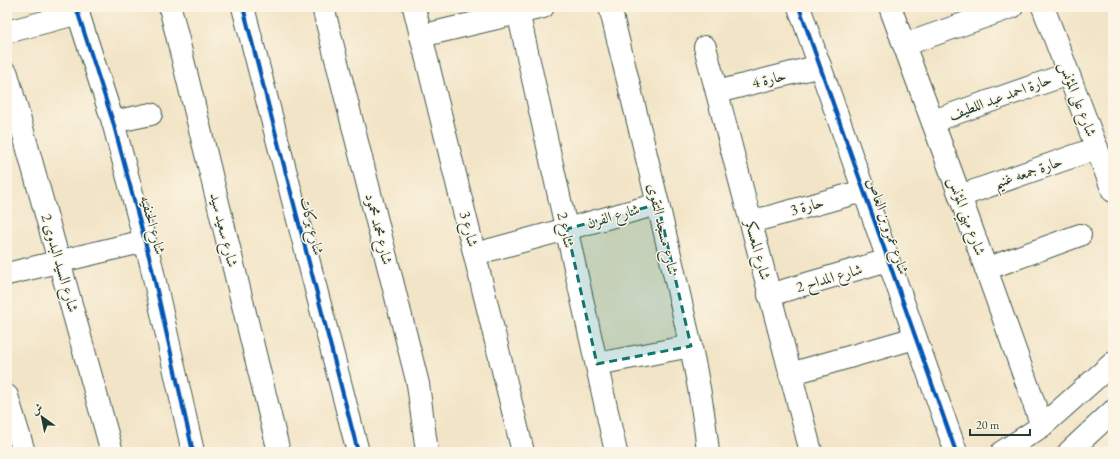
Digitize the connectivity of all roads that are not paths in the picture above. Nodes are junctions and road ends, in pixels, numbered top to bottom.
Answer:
1 (170, 7) edge
2 (243, 7) edge
3 (323, 7) edge
4 (414, 7) edge
5 (543, 7) edge
6 (610, 7) edge
7 (799, 7) edge
8 (890, 7) edge
9 (1012, 7) edge
10 (1043, 7) edge
11 (78, 10) edge
12 (518, 10) edge
13 (7, 32) edge
14 (421, 36) junction
15 (904, 45) junction
16 (705, 47) dead end
17 (820, 66) junction
18 (7, 74) edge
19 (1068, 74) junction
20 (717, 92) junction
21 (151, 114) dead end
22 (113, 122) junction
23 (933, 122) junction
24 (1097, 148) junction
25 (863, 191) junction
26 (1113, 191) edge
27 (960, 196) junction
28 (658, 204) junction
29 (751, 222) junction
30 (567, 229) junction
31 (1080, 235) dead end
32 (145, 241) junction
33 (475, 254) junction
34 (888, 260) junction
35 (59, 262) junction
36 (986, 269) junction
37 (7, 274) edge
38 (770, 295) junction
39 (915, 338) junction
40 (691, 346) junction
41 (1113, 363) edge
42 (597, 364) junction
43 (790, 374) junction
44 (7, 396) edge
45 (1113, 411) edge
46 (1042, 426) junction
47 (1011, 450) edge
48 (24, 452) edge
49 (112, 452) edge
50 (193, 452) edge
51 (279, 452) edge
52 (358, 452) edge
53 (427, 452) edge
54 (523, 452) edge
55 (616, 452) edge
56 (708, 452) edge
57 (811, 452) edge
58 (956, 452) edge
59 (1069, 452) edge

1 - 51 street, شارع سعيد سيد
2 - 52 street, شارع بركات
3 - 53 street, شارع محمد محمود
4 - 14 street, شارع 3
5 - 12 street
6 - 28 street, شارع مسجد التقوى
7 - 17 street, شارع عمرو بن العاص
8 - 15 street, شارع مهني المؤنس
9 - 15 street
10 - 19 street, شارع على المؤنس
11 - 13 street
11 - 22 street, شارع الحنفيه
12 - 14 street
12 - 30 street, شارع 2
14 - 33 street, شارع 3
15 - 23 street, شارع مهني المؤنس
16 - 20 street, شارع المعسكر
17 - 20 street, حارة 4
17 - 25 street, شارع عمرو بن العاص
18 - 35 street, شارع السيد البدوى 2
19 - 23 street, حارة احمد عبد اللطيف
19 - 24 street, شارع على المؤنس
20 - 29 street, شارع المعسكر
21 - 22 street
22 - 32 street, شارع الحنفيه
23 - 27 street, شارع مهني المؤنس
24 - 26 street, شارع على المؤنس
24 - 27 street, حارة جمعه غنيم
25 - 29 street, حارة 3
25 - 34 street, شارع عمرو بن العاص
27 - 36 street, شارع مهني المؤنس
28 - 30 street, شارع الفرن
28 - 40 street, شارع مسجد التقوى
29 - 38 street, شارع المعسكر
30 - 33 street, شارع الفرن
30 - 42 street, شارع 2
31 - 36 street
32 - 35 street
32 - 50 street, شارع الحنفيه
33 - 54 street, شارع 3
34 - 38 street, شارع المداح 2
34 - 39 street, شارع عمرو بن العاص
35 - 37 street
35 - 49 street, شارع السيد البدوى 2
36 - 46 street, شارع مهني المؤنس
38 - 43 street, شارع المعسكر
39 - 43 street
39 - 58 street, شارع عمرو بن العاص
40 - 42 street
40 - 56 street, شارع مسجد التقوى
41 - 46 street
42 - 55 street, شارع 2
43 - 57 street, شارع المعسكر
44 - 48 street
45 - 59 street
46 - 47 street

